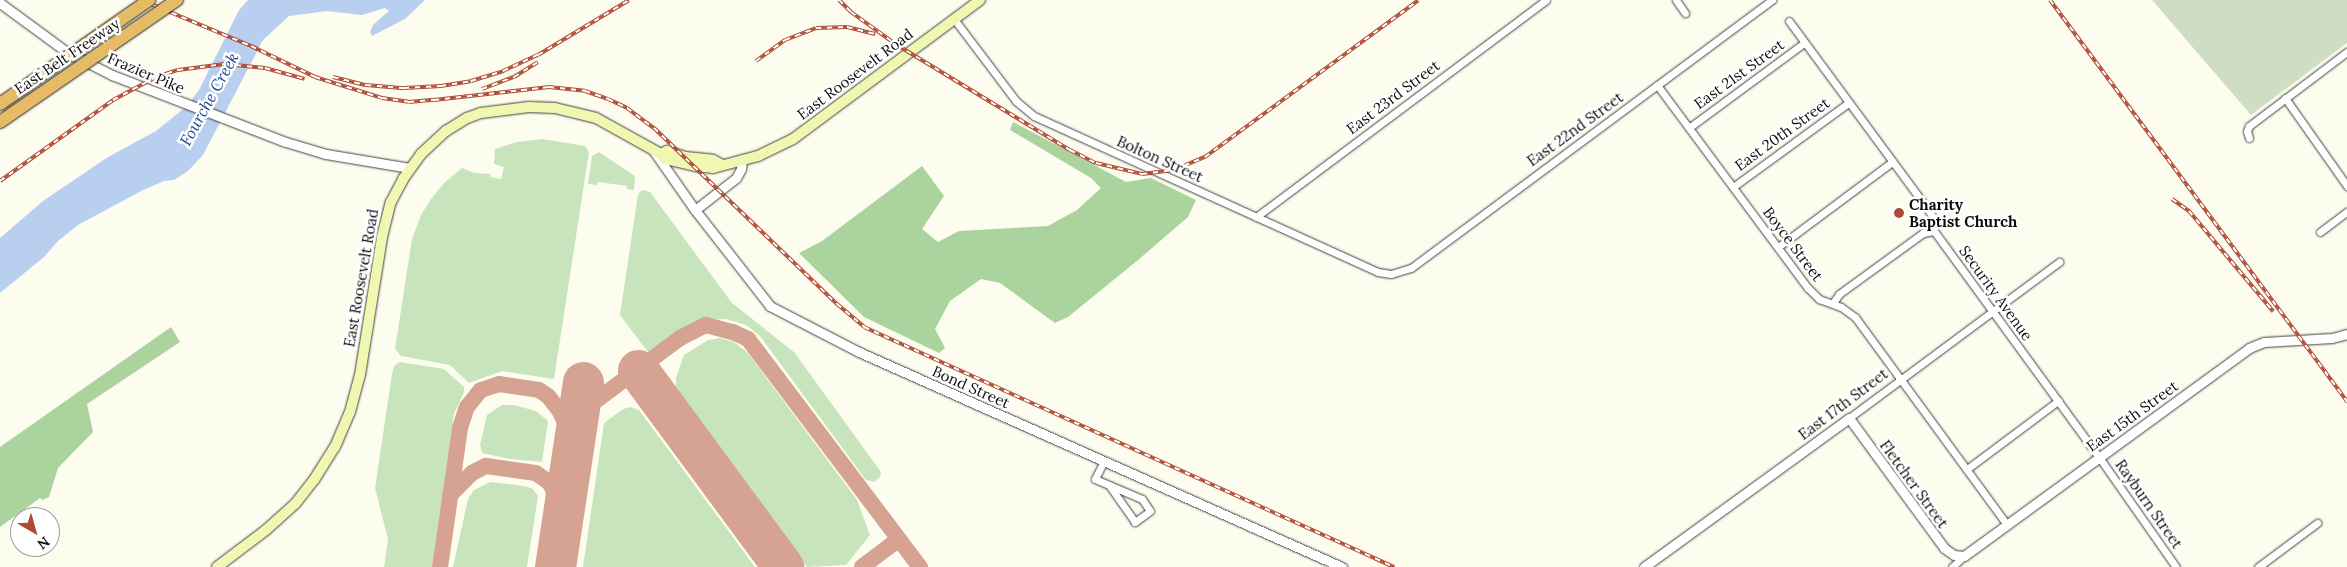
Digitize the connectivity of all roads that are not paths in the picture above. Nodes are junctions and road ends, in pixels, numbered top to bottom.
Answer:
1 (149, 0) edge
2 (177, 0) edge
3 (980, 0) edge
4 (1546, 0) edge
5 (1676, 0) edge
6 (1772, 0) edge
7 (0, 3) edge
8 (1685, 13) dead end
9 (954, 19) junction
10 (1789, 21) dead end
11 (1804, 43) junction
12 (2347, 52) edge
13 (1657, 86) junction
14 (2284, 98) junction
15 (1848, 103) junction
16 (0, 104) edge
17 (0, 122) edge
18 (1690, 127) junction
19 (2249, 138) dead end
20 (657, 152) junction
21 (742, 159) junction
22 (1892, 162) junction
23 (410, 168) junction
24 (2347, 186) edge
25 (1732, 187) junction
26 (694, 210) junction
27 (2347, 212) edge
28 (1256, 217) junction
29 (1934, 231) junction
30 (2320, 232) dead end
31 (1778, 247) junction
32 (2060, 262) dead end
33 (1391, 274) joint
34 (1833, 303) junction
35 (1992, 311) junction
36 (2347, 334) edge
37 (1900, 379) junction
38 (2058, 401) junction
39 (1849, 418) junction
40 (2099, 457) junction
41 (1104, 461) junction
42 (1967, 469) junction
43 (1109, 485) junction
44 (2317, 523) dead end
45 (2007, 525) junction
46 (1964, 556) junction
47 (217, 567) edge
48 (1342, 567) edge
49 (1644, 567) edge
50 (1952, 567) edge
51 (2176, 567) edge
52 (2258, 567) edge

1 - 16 highway, East Belt Freeway, bridge
2 - 17 highway, East Belt Freeway, bridge
3 - 9 main road, East Roosevelt Road
4 - 28 street, East 23rd Street
5 - 8 street
6 - 13 street, East 22nd Street
7 - 23 street, Frazier Pike
9 - 21 main road, East Roosevelt Road
9 - 28 street, Bolton Street
10 - 11 street, Security Avenue
11 - 15 street, Security Avenue
11 - 18 street, East 21st Street
12 - 14 street
13 - 18 street, Boyce Street
13 - 33 street, East 22nd Street
14 - 19 street
14 - 24 street
15 - 22 street, Security Avenue
15 - 25 street, East 20th Street
18 - 25 street, Boyce Street
20 - 21 main road, East Roosevelt Road
20 - 23 main road, East Roosevelt Road
20 - 26 street, Bond Street
21 - 26 street
22 - 29 street, Security Avenue
22 - 31 street
23 - 47 main road, East Roosevelt Road
25 - 31 street, Boyce Street
26 - 41 street, Bond Street
27 - 30 street
28 - 33 street, Bolton Street
29 - 34 street
29 - 35 street, Security Avenue
31 - 34 street, Boyce Street
32 - 35 street, East 17th Street
34 - 37 street, Boyce Street
35 - 37 street, East 17th Street
35 - 38 street, Security Avenue
36 - 40 street, East 15th Street
37 - 39 street, East 17th Street
37 - 42 street, Boyce Street
38 - 40 street, Security Avenue
38 - 42 street
39 - 46 street, Fletcher Street
39 - 49 street, East 17th Street
40 - 45 street, East 15th Street
40 - 51 street, Rayburn Street
41 - 43 street
41 - 48 street, Bond Street
42 - 45 street, Boyce Street
43 - 43 street
44 - 52 street
45 - 46 street, East 15th Street
46 - 50 street, East 15th Street

